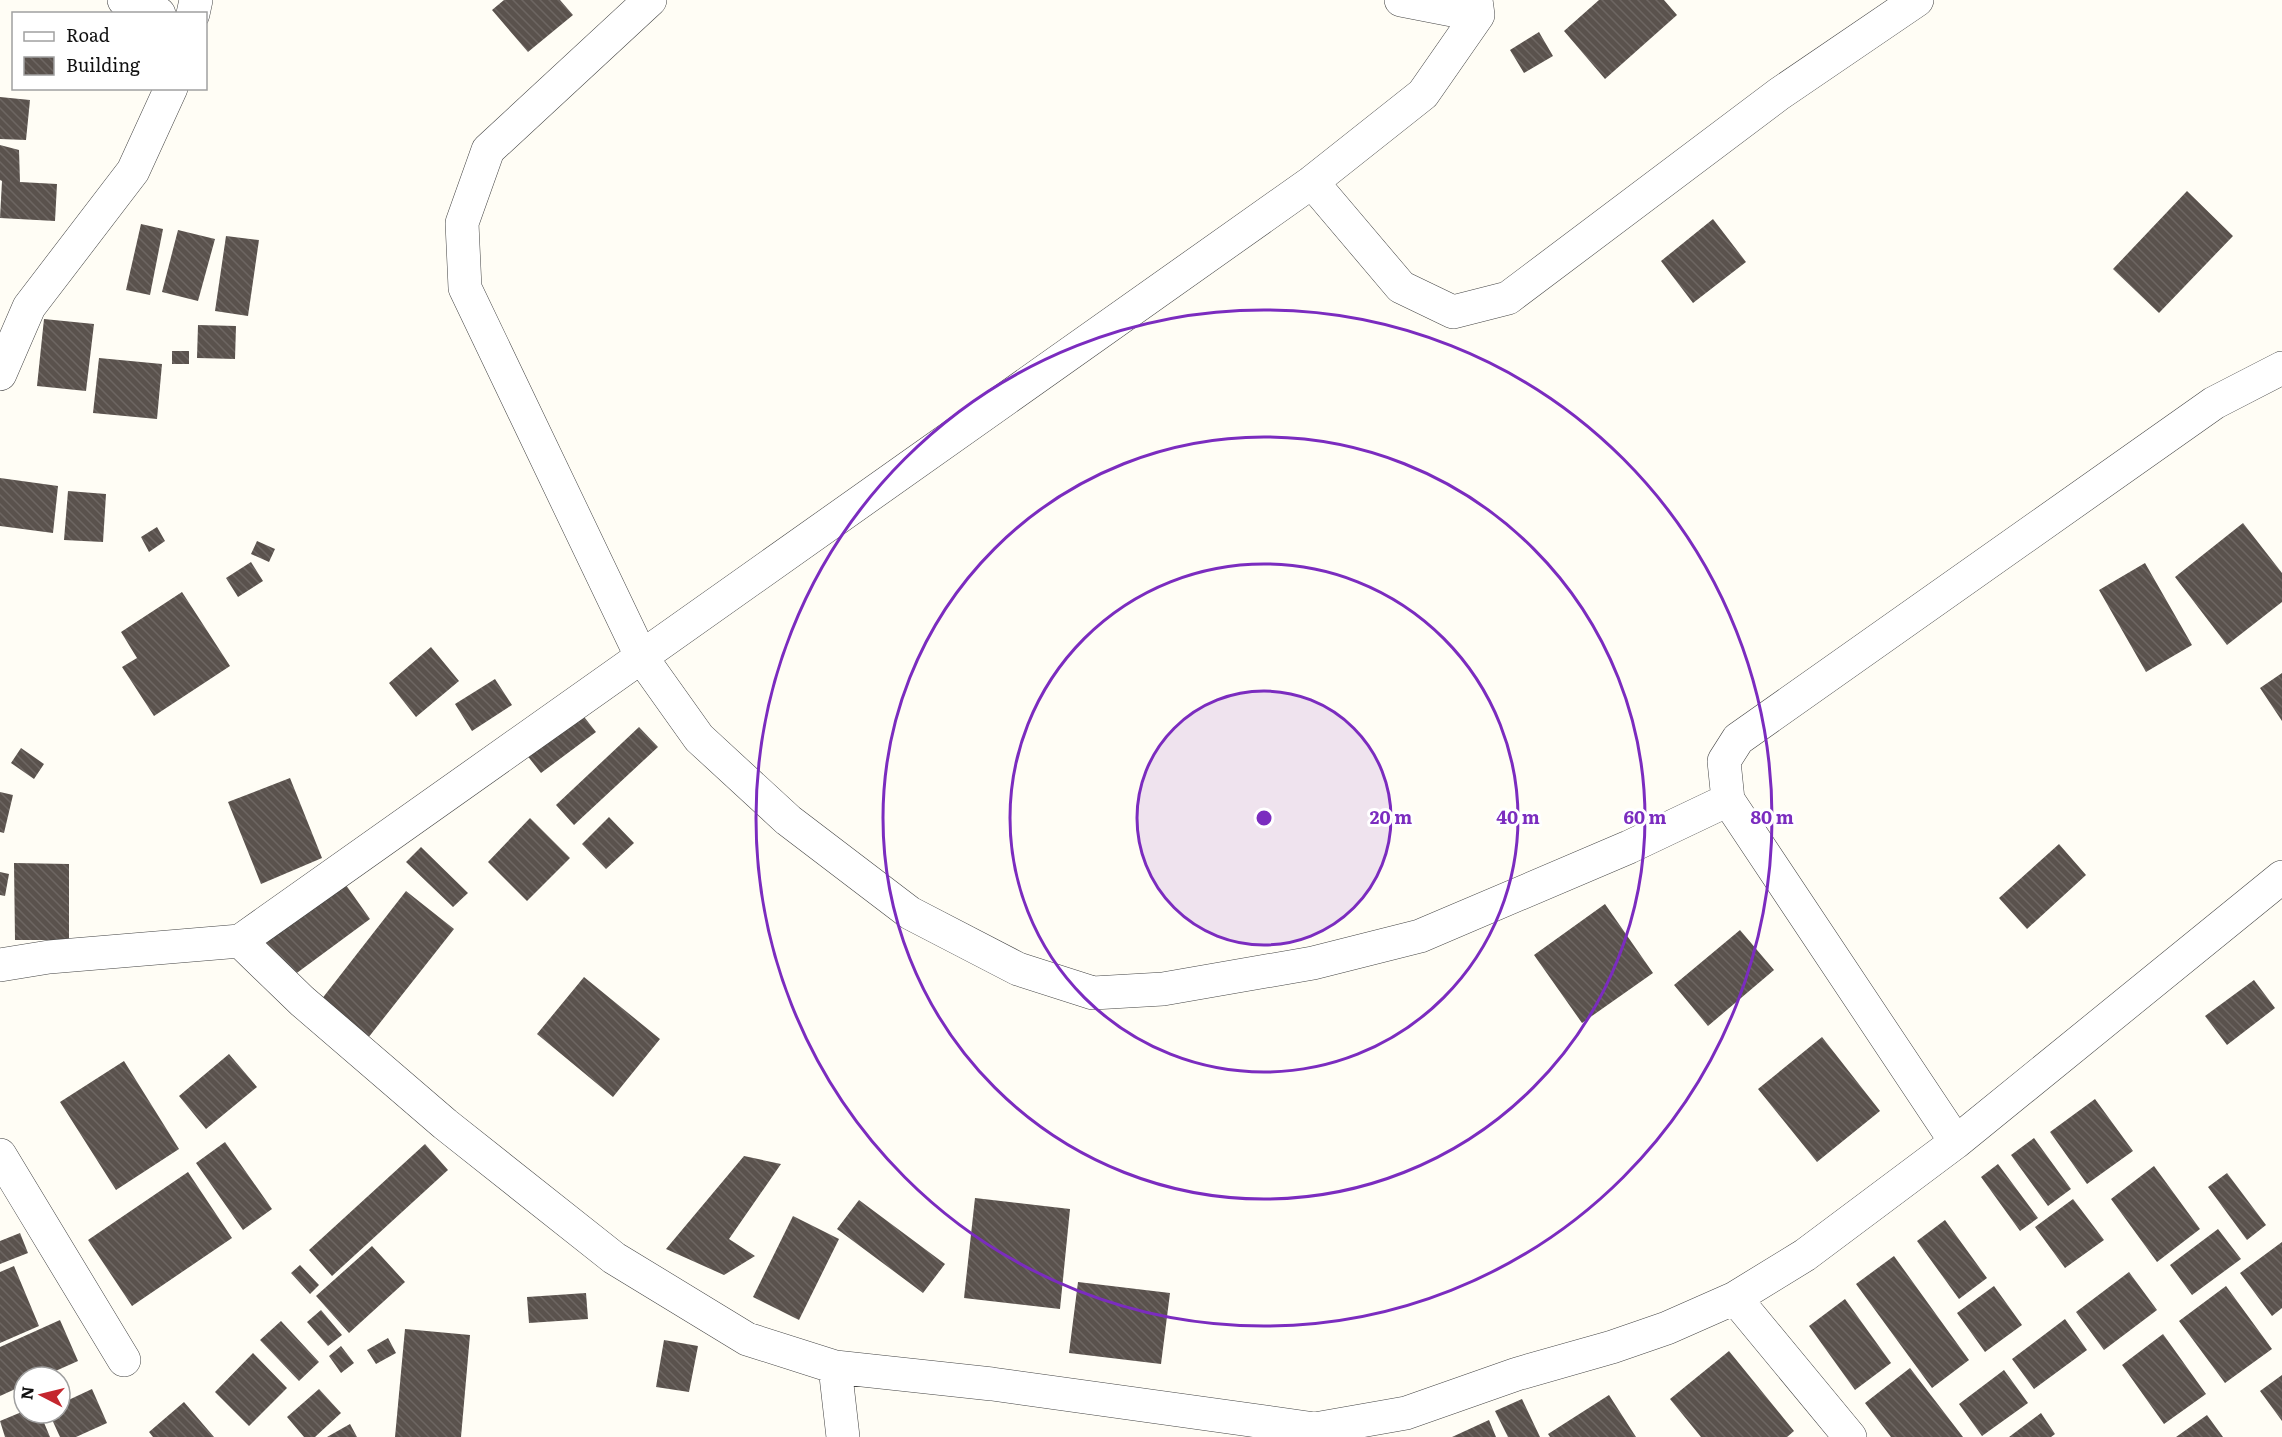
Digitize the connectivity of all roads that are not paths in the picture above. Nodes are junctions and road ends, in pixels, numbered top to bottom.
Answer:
1 (124, 0) edge
2 (651, 0) edge
3 (1401, 0) edge
4 (1917, 0) edge
5 (1477, 7) edge
6 (154, 12) edge
7 (170, 90) edge
8 (1312, 182) junction
9 (2282, 368) edge
10 (0, 374) edge
11 (642, 658) junction
12 (1728, 800) junction
13 (2282, 877) edge
14 (240, 941) junction
15 (0, 965) edge
16 (1956, 1142) junction
17 (0, 1155) edge
18 (1735, 1298) junction
19 (124, 1360) dead end
20 (835, 1367) junction
21 (1316, 1433) edge
22 (843, 1437) edge
23 (1850, 1437) edge

1 - 6 street
2 - 11 street
3 - 5 street
4 - 8 street
5 - 8 street
7 - 10 street
8 - 11 street
9 - 12 street
11 - 12 street
11 - 14 street
12 - 16 street
13 - 16 street
14 - 15 street
14 - 20 street
16 - 18 street
17 - 19 street
18 - 21 street
18 - 23 street
20 - 21 street
20 - 22 street

